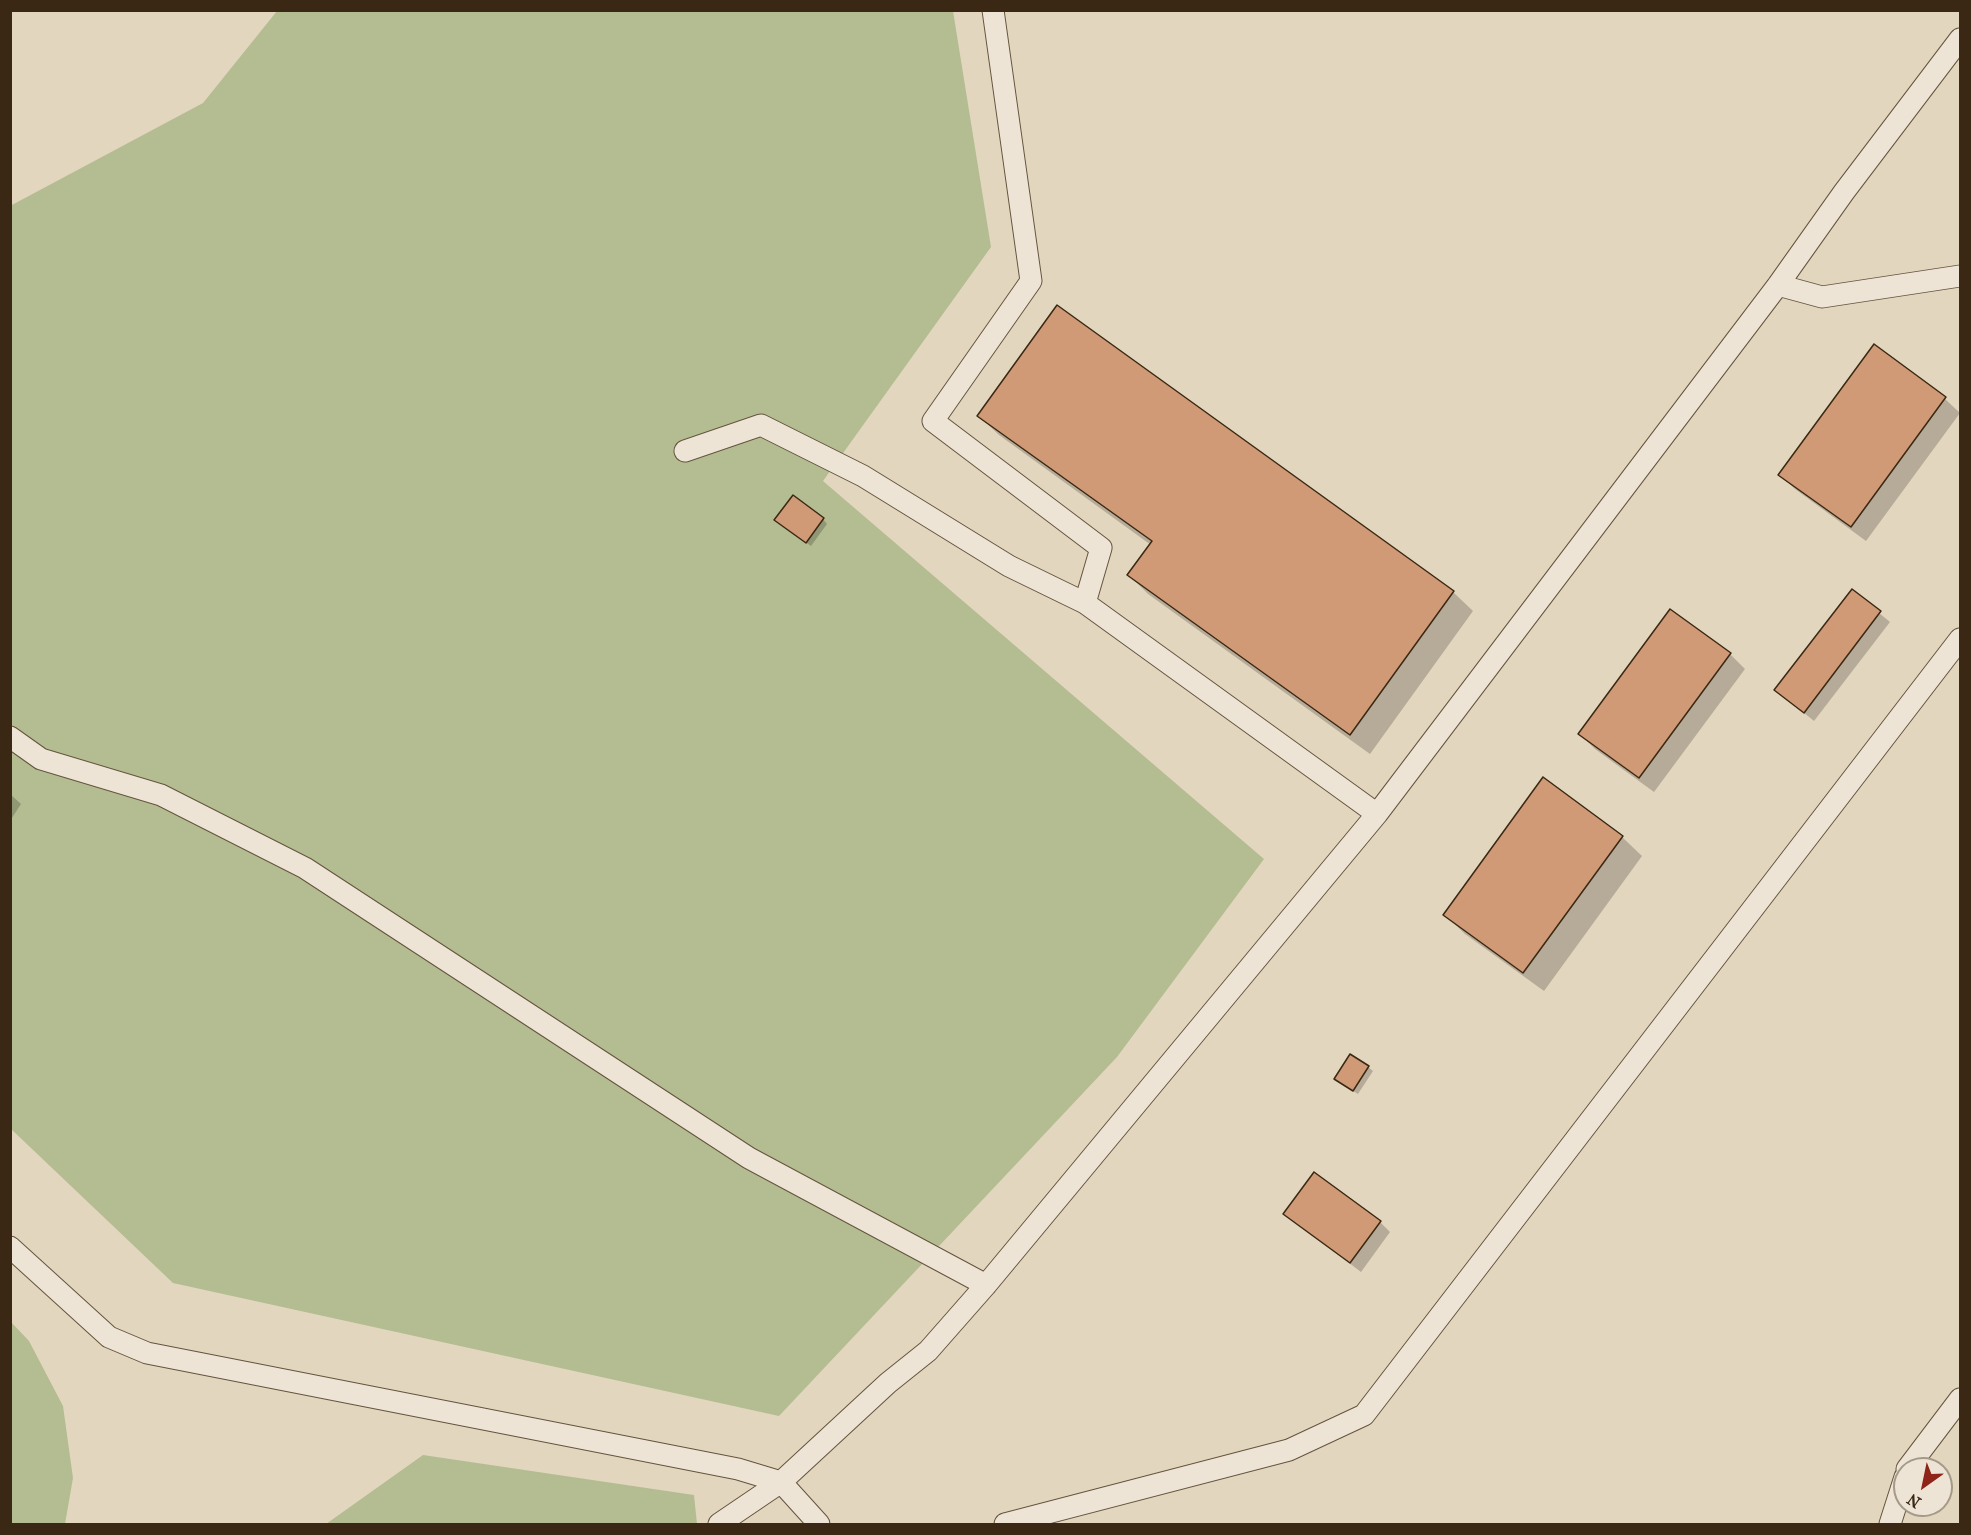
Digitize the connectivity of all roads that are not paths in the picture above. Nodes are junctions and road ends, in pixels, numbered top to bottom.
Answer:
1 (993, 10) edge
2 (1960, 39) edge
3 (1960, 276) edge
4 (1778, 285) junction
5 (685, 451) dead end
6 (1085, 603) junction
7 (1960, 639) edge
8 (10, 737) edge
9 (1377, 814) junction
10 (10, 1247) edge
11 (986, 1285) junction
12 (1960, 1399) edge
13 (1916, 1457) edge
14 (780, 1482) junction
15 (718, 1524) edge
16 (819, 1524) edge
17 (1005, 1524) edge

1 - 6 lane
2 - 4 lane
3 - 4 lane
4 - 9 lane
5 - 6 lane
6 - 9 lane
7 - 17 lane
8 - 11 lane
9 - 11 lane
10 - 14 lane
11 - 14 lane
12 - 13 lane
14 - 15 lane
14 - 16 lane

